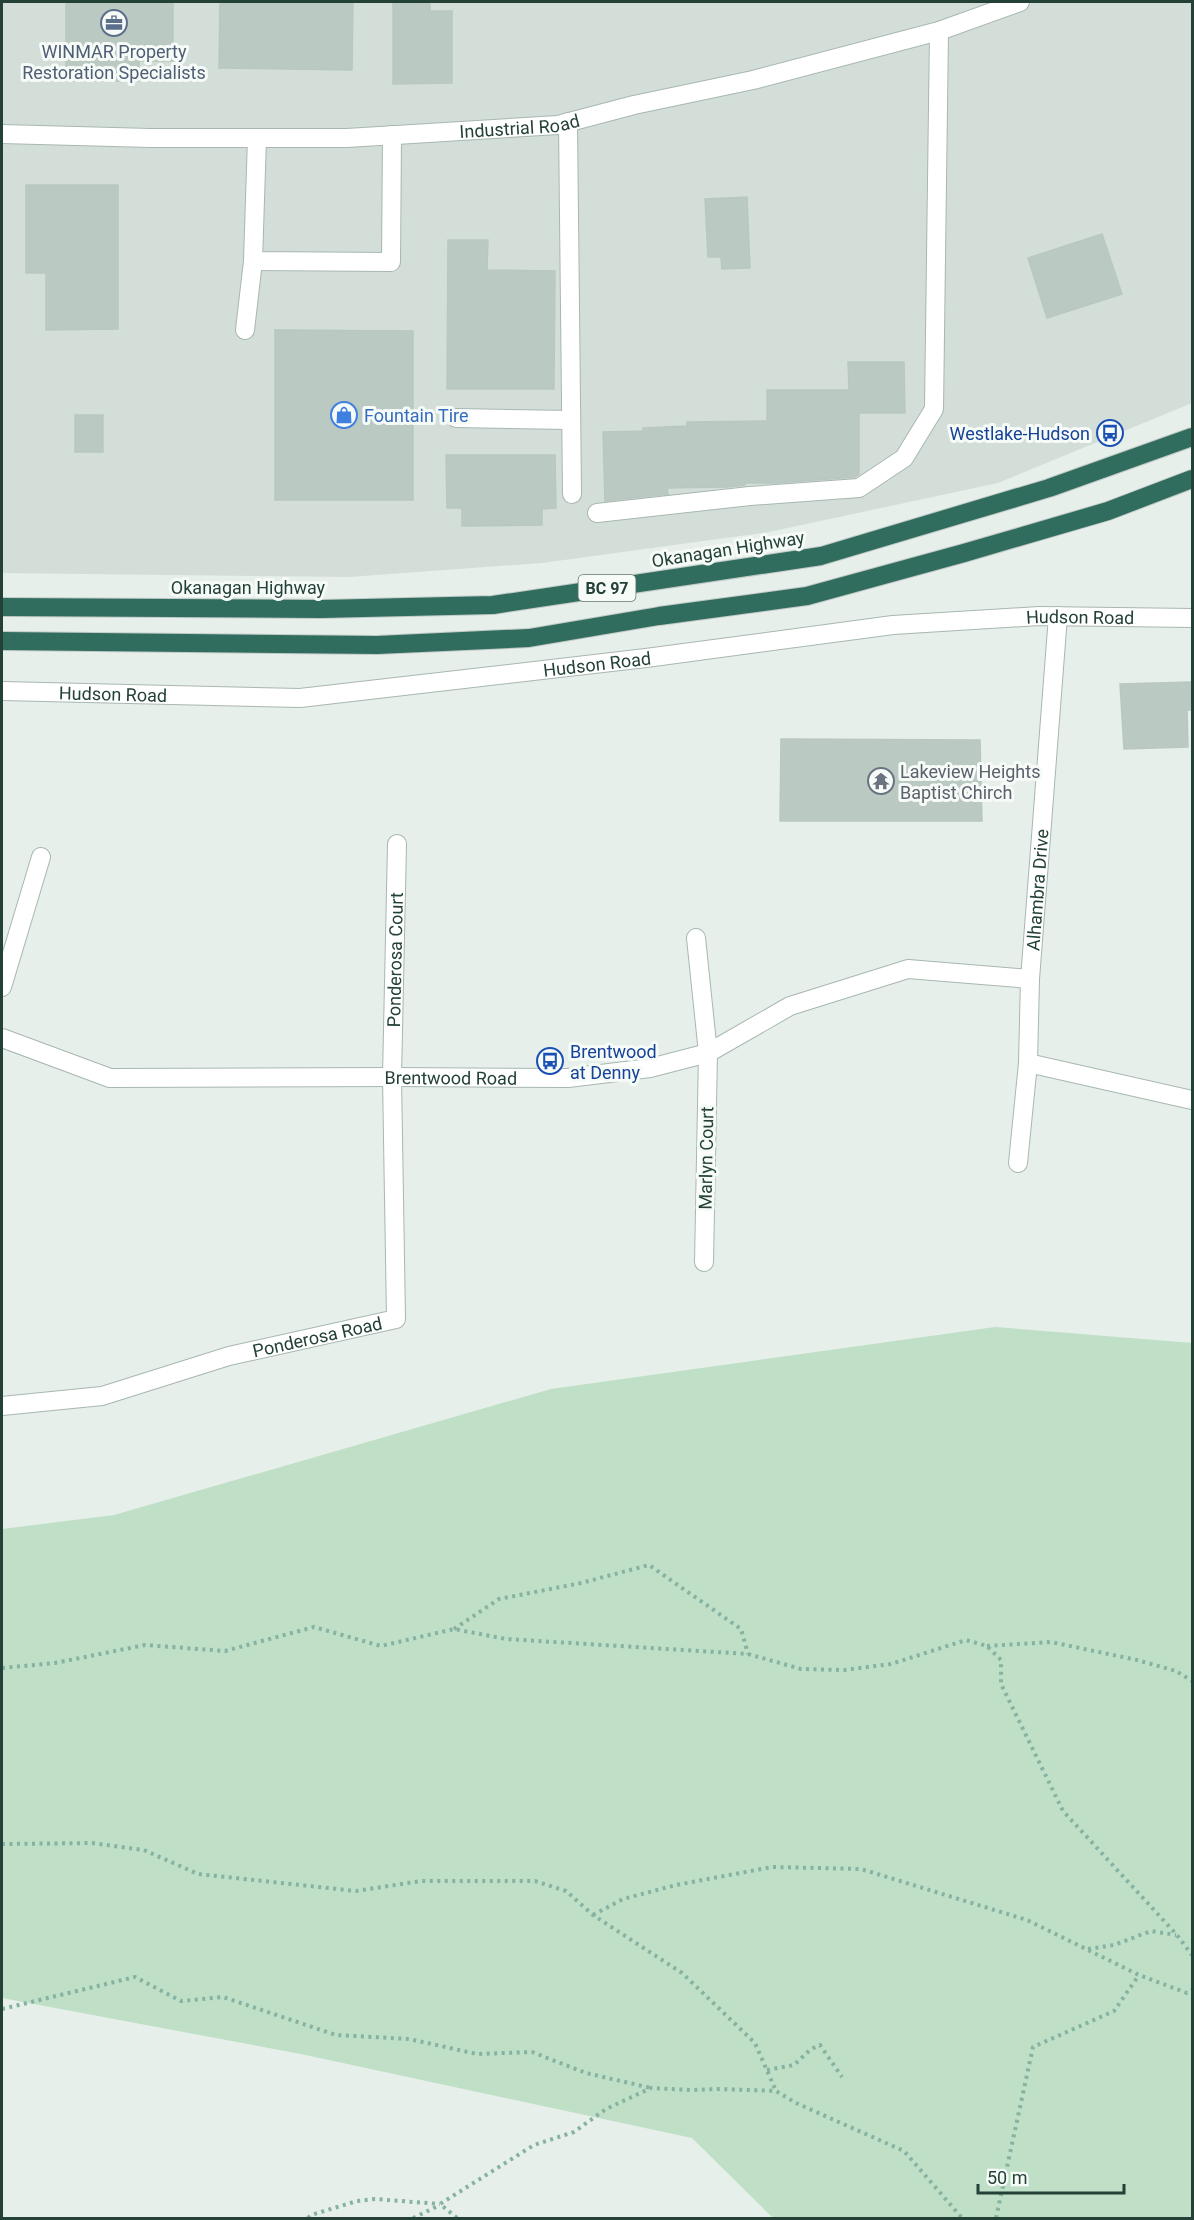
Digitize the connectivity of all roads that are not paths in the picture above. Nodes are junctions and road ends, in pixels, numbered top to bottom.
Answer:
1 (1020, 2) edge
2 (939, 31) junction
3 (568, 122) junction
4 (2, 134) edge
5 (392, 135) junction
6 (257, 138) junction
7 (253, 261) junction
8 (246, 330) dead end
9 (456, 418) dead end
10 (571, 420) junction
11 (1192, 437) edge
12 (1192, 479) edge
13 (572, 494) dead end
14 (597, 513) dead end
15 (2, 607) edge
16 (1058, 616) junction
17 (1192, 618) edge
18 (2, 641) edge
19 (2, 691) edge
20 (397, 844) dead end
21 (41, 857) dead end
22 (696, 938) dead end
23 (1030, 979) junction
24 (2, 987) edge
25 (2, 1038) edge
26 (708, 1053) junction
27 (1028, 1063) junction
28 (392, 1077) junction
29 (1192, 1100) edge
30 (1018, 1163) dead end
31 (704, 1262) dead end
32 (2, 1406) edge

1 - 2 street, Industrial Road
2 - 3 street, Industrial Road
2 - 14 street
3 - 5 street, Industrial Road
3 - 10 street
4 - 6 street, Industrial Road
5 - 6 street, Industrial Road
5 - 7 street
6 - 7 street
7 - 8 street
9 - 10 street
10 - 13 street
11 - 15 highway, Okanagan Highway / BC 97
12 - 18 highway, BC 97
16 - 17 street, Hudson Road
16 - 19 street, Hudson Road
16 - 23 street, Alhambra Drive
20 - 28 street, Ponderosa Court
21 - 24 street
22 - 26 street, Marlyn Court
23 - 26 street, Brentwood Road
23 - 27 street, Alhambra Drive
25 - 28 street, Brentwood Road
26 - 28 street, Brentwood Road
26 - 31 street, Marlyn Court
27 - 29 street
27 - 30 street, Alhambra Drive
28 - 32 street, Ponderosa Road

